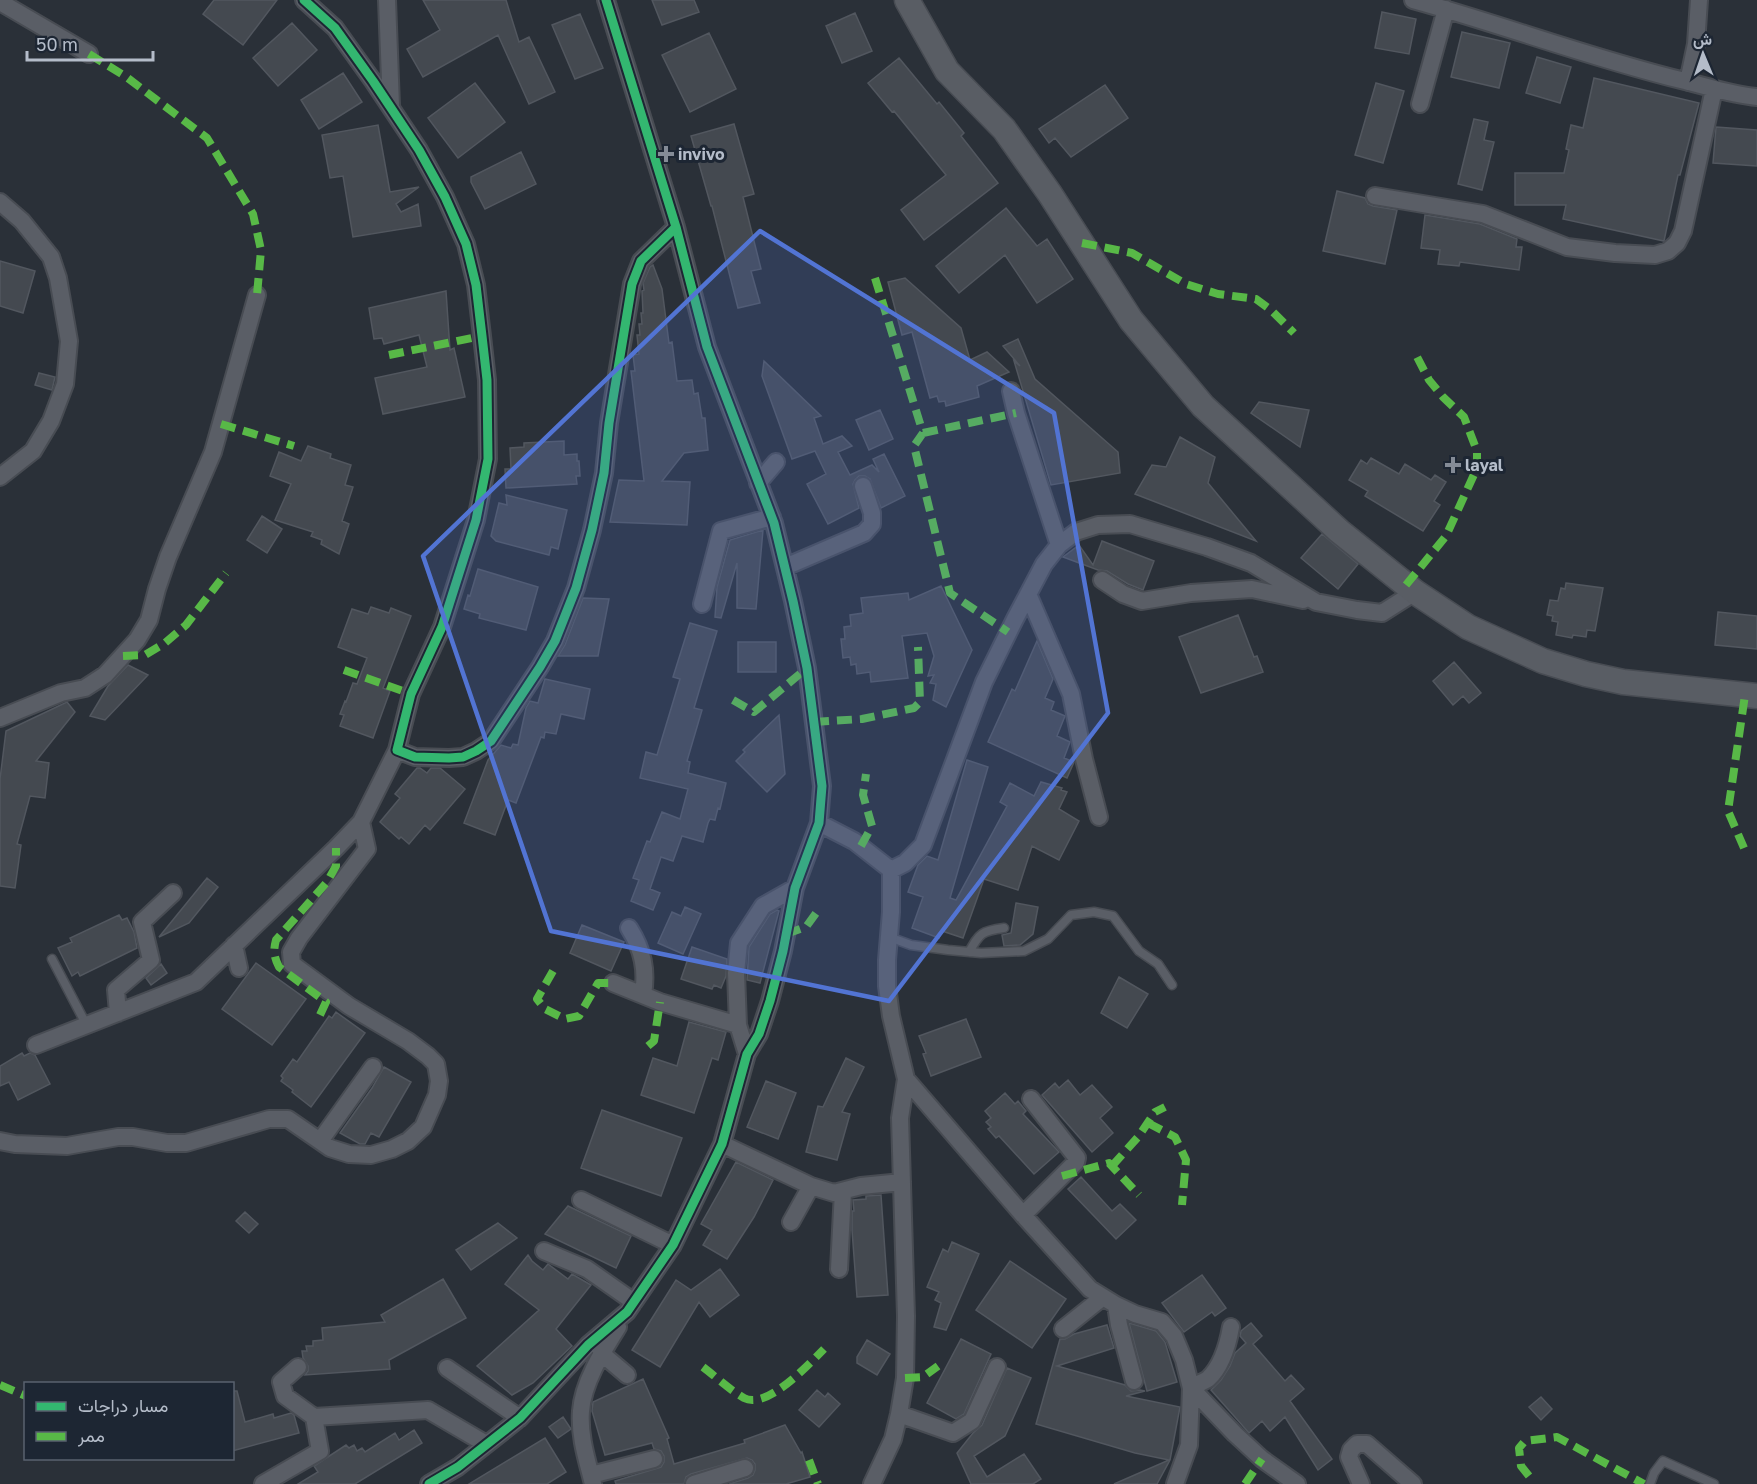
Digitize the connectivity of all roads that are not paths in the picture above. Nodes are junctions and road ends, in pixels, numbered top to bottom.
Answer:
1 (304, 0) edge
2 (387, 0) edge
3 (606, 0) edge
4 (907, 0) edge
5 (1413, 0) edge
6 (1700, 0) edge
7 (0, 2) edge
8 (1446, 9) junction
9 (89, 54) dead end
10 (1688, 82) junction
11 (1714, 89) junction
12 (1757, 97) edge
13 (1420, 104) dead end
14 (391, 107) junction
15 (1375, 196) dead end
16 (0, 202) edge
17 (676, 227) junction
18 (257, 295) dead end
19 (1011, 391) dead end
20 (776, 462) dead end
21 (0, 477) edge
22 (758, 483) junction
23 (863, 486) dead end
24 (772, 517) junction
25 (1059, 545) junction
26 (785, 567) junction
27 (1102, 580) dead end
28 (1415, 592) junction
29 (1028, 594) junction
30 (1316, 602) junction
31 (702, 604) dead end
32 (1757, 696) edge
33 (0, 718) edge
34 (397, 750) junction
35 (1099, 817) dead end
36 (361, 822) junction
37 (819, 823) junction
38 (891, 870) junction
39 (795, 888) junction
40 (173, 893) dead end
41 (629, 928) dead end
42 (1004, 928) dead end
43 (889, 937) junction
44 (234, 945) junction
45 (969, 952) junction
46 (52, 958) dead end
47 (239, 968) dead end
48 (613, 983) dead end
49 (1172, 985) dead end
50 (643, 995) junction
51 (118, 1013) junction
52 (738, 1025) junction
53 (87, 1026) junction
54 (36, 1045) dead end
55 (747, 1054) junction
56 (373, 1067) dead end
57 (906, 1079) junction
58 (1030, 1099) dead end
59 (0, 1141) edge
60 (320, 1141) junction
61 (722, 1144) junction
62 (902, 1182) junction
63 (811, 1186) junction
64 (843, 1191) junction
65 (580, 1200) dead end
66 (1023, 1215) junction
67 (791, 1222) dead end
68 (673, 1245) junction
69 (544, 1251) dead end
70 (839, 1269) dead end
71 (1109, 1301) junction
72 (631, 1307) junction
73 (1231, 1327) dead end
74 (1063, 1329) dead end
75 (601, 1353) junction
76 (298, 1366) dead end
77 (997, 1367) dead end
78 (447, 1368) dead end
79 (627, 1376) dead end
80 (1134, 1381) dead end
81 (1191, 1388) junction
82 (899, 1414) junction
83 (314, 1417) junction
84 (520, 1418) junction
85 (486, 1444) junction
86 (654, 1459) dead end
87 (745, 1468) dead end
88 (592, 1480) edge
89 (1294, 1483) edge
90 (263, 1484) edge
91 (429, 1484) edge
92 (694, 1484) edge
93 (872, 1484) edge
94 (1175, 1484) edge
95 (1361, 1484) edge
96 (1413, 1484) edge
97 (1650, 1484) edge
98 (1714, 1484) edge

1 - 14 street
2 - 14 street
3 - 17 street
4 - 28 main road
5 - 8 street
6 - 10 street
7 - 9 street
8 - 10 street
8 - 13 street
10 - 11 street
11 - 12 street
11 - 15 street
14 - 34 street
16 - 21 street
17 - 22 street
17 - 34 street
18 - 33 street
19 - 25 street
20 - 22 street
22 - 24 street
23 - 26 street
24 - 26 street
24 - 31 street
25 - 29 street
25 - 30 street
26 - 37 street
27 - 30 street
28 - 30 street
28 - 32 main road
29 - 35 street
29 - 38 street
34 - 36 street
36 - 44 street
36 - 60 street
37 - 38 street
37 - 39 street
38 - 43 street
39 - 52 street
39 - 55 street
40 - 51 street
41 - 50 street
42 - 45 lane
43 - 45 lane
43 - 57 street
44 - 47 street
44 - 51 street
45 - 49 lane
46 - 53 lane
48 - 50 street
50 - 52 street
51 - 53 street
52 - 55 street
53 - 54 street
55 - 61 street
56 - 60 street
57 - 62 street
57 - 66 street
58 - 66 street
59 - 60 street
61 - 63 street
61 - 68 street
62 - 64 street
62 - 82 street
63 - 64 street
63 - 67 street
64 - 70 street
65 - 68 street
66 - 71 street
68 - 72 street
69 - 72 street
71 - 74 street
71 - 80 street
71 - 81 street
72 - 75 street
72 - 84 street
73 - 81 street
75 - 79 street
75 - 88 street
76 - 83 street
77 - 82 street
78 - 84 street
81 - 89 street
81 - 94 street
82 - 93 street
83 - 85 street
83 - 90 street
84 - 85 street
85 - 91 street
86 - 88 street
87 - 92 street
95 - 96 street
97 - 98 lane

